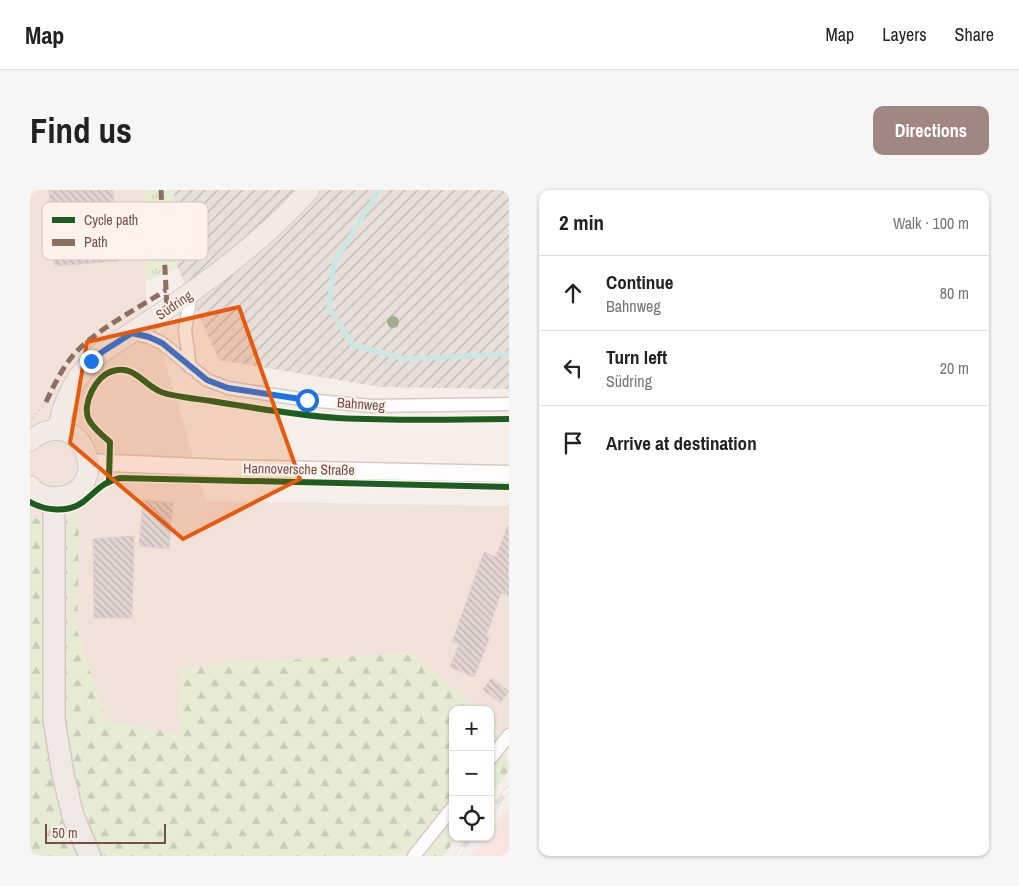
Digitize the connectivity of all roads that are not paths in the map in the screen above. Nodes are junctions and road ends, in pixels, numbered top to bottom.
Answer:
1 (309, 190) edge
2 (191, 293) junction
3 (132, 333) junction
4 (190, 367) junction
5 (509, 404) edge
6 (58, 430) junction
7 (30, 441) edge
8 (89, 462) junction
9 (509, 474) edge
10 (30, 486) edge
11 (54, 498) junction
12 (509, 735) edge
13 (494, 754) edge
14 (449, 812) edge
15 (90, 856) edge
16 (414, 856) edge

1 - 2 main road, Südring
2 - 3 main road, Südring
2 - 4 street
3 - 4 street, Bahnweg
3 - 6 main road, Südring
4 - 5 street, Bahnweg
6 - 7 main road
6 - 8 main road
8 - 9 street, Hannoversche Straße
8 - 11 main road
10 - 11 main road
11 - 15 highway
12 - 13 street
14 - 16 street

